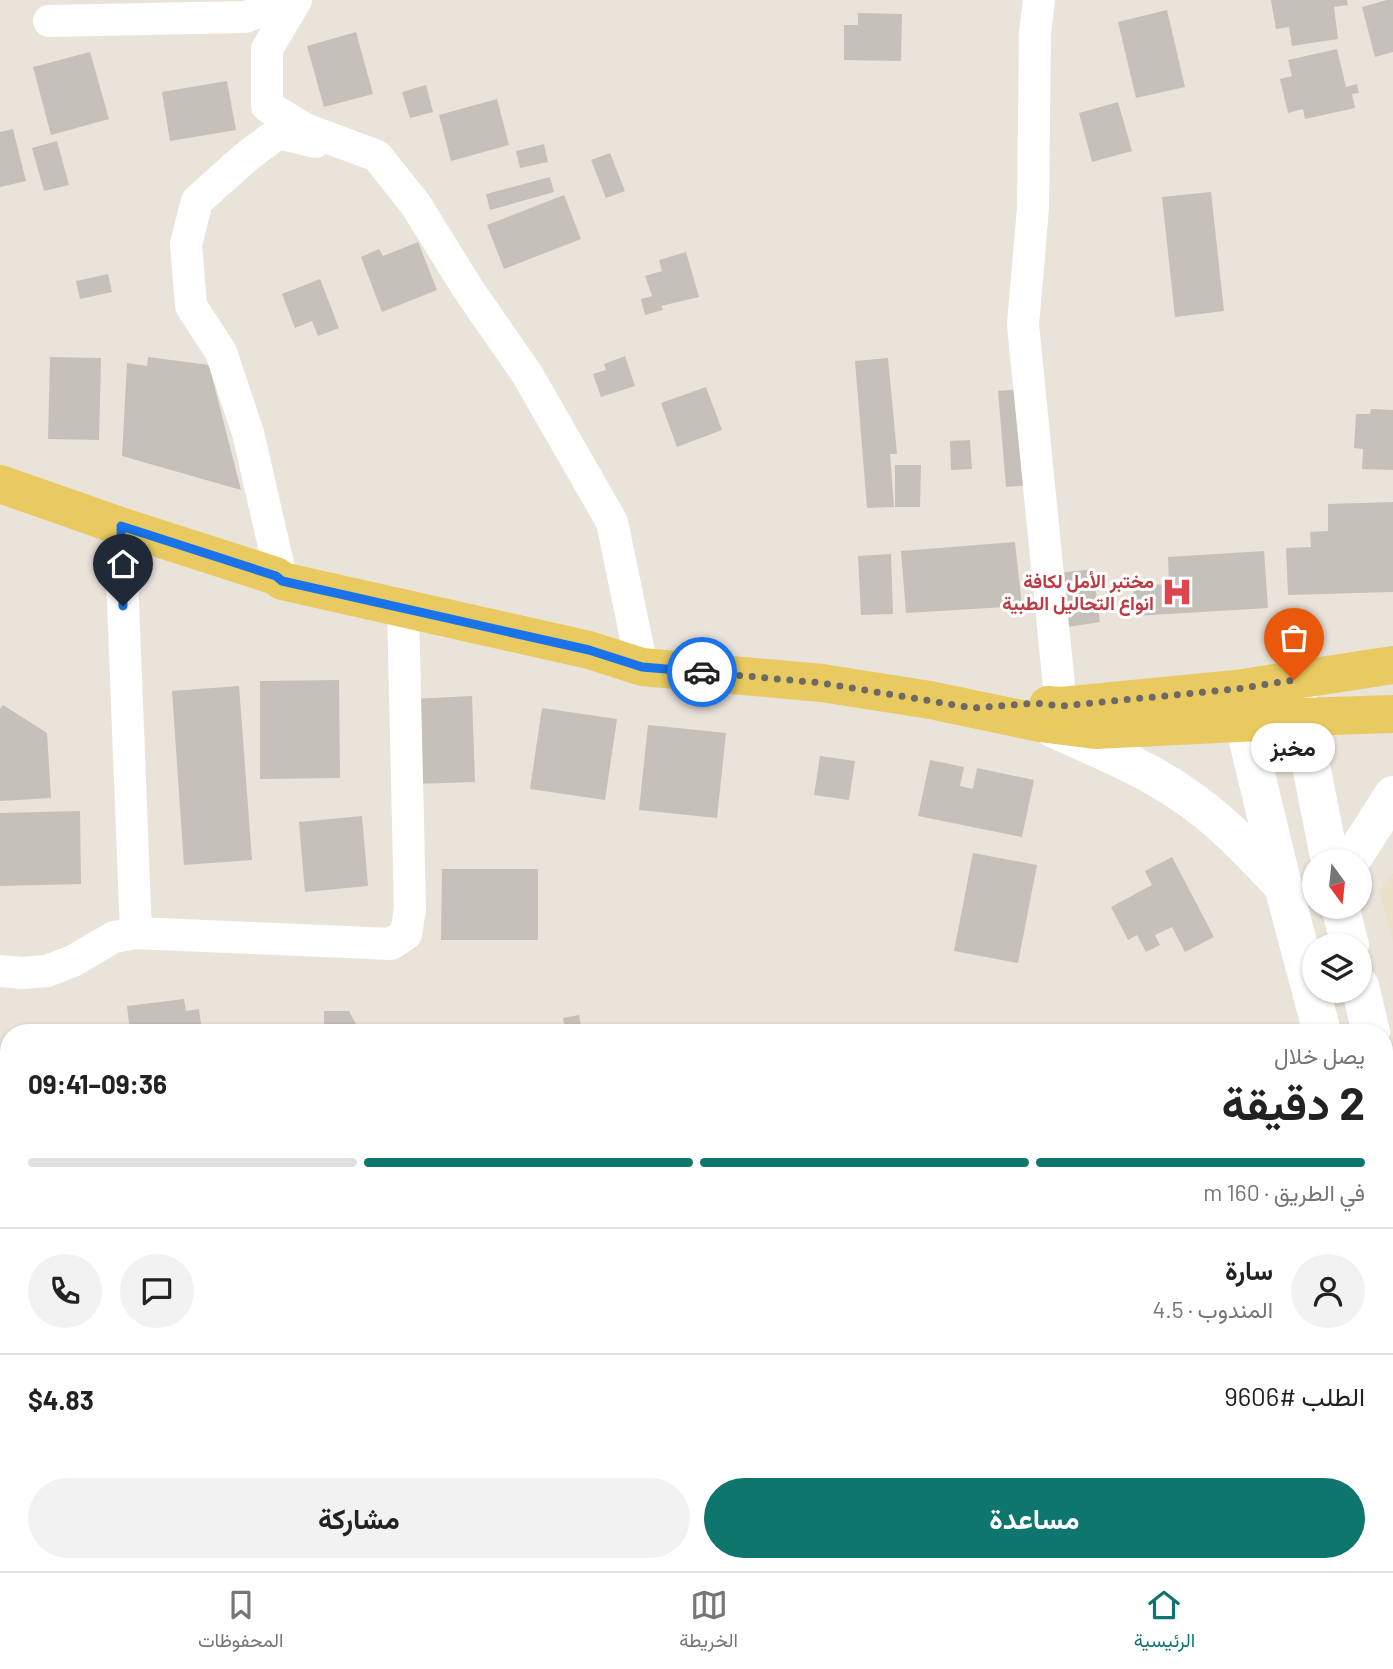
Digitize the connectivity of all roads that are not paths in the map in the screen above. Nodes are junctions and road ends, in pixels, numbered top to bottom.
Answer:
1 (284, 0) edge
2 (296, 0) edge
3 (1039, 0) edge
4 (49, 21) dead end
5 (377, 156) junction
6 (0, 484) edge
7 (121, 526) junction
8 (282, 581) junction
9 (402, 607) junction
10 (1393, 665) edge
11 (642, 667) junction
12 (1294, 680) junction
13 (1239, 706) junction
14 (1393, 714) edge
15 (1051, 715) junction
16 (1301, 717) junction
17 (1393, 795) edge
18 (1328, 849) edge
19 (1359, 849) edge
20 (1283, 886) junction
21 (136, 933) junction
22 (0, 971) edge
23 (1364, 1003) edge
24 (1320, 1024) edge
25 (1369, 1024) edge

1 - 4 street
2 - 5 street
3 - 15 street
5 - 8 street
5 - 11 street
6 - 7 main road
7 - 8 main road
7 - 21 street
8 - 9 main road
9 - 11 main road
9 - 21 street
10 - 12 main road
11 - 15 main road
12 - 13 main road
12 - 16 street
13 - 15 main road
13 - 15 main road
13 - 16 main road
13 - 20 street
14 - 16 main road
15 - 20 street
16 - 18 street
17 - 19 street
20 - 24 street
21 - 22 street
23 - 25 street

